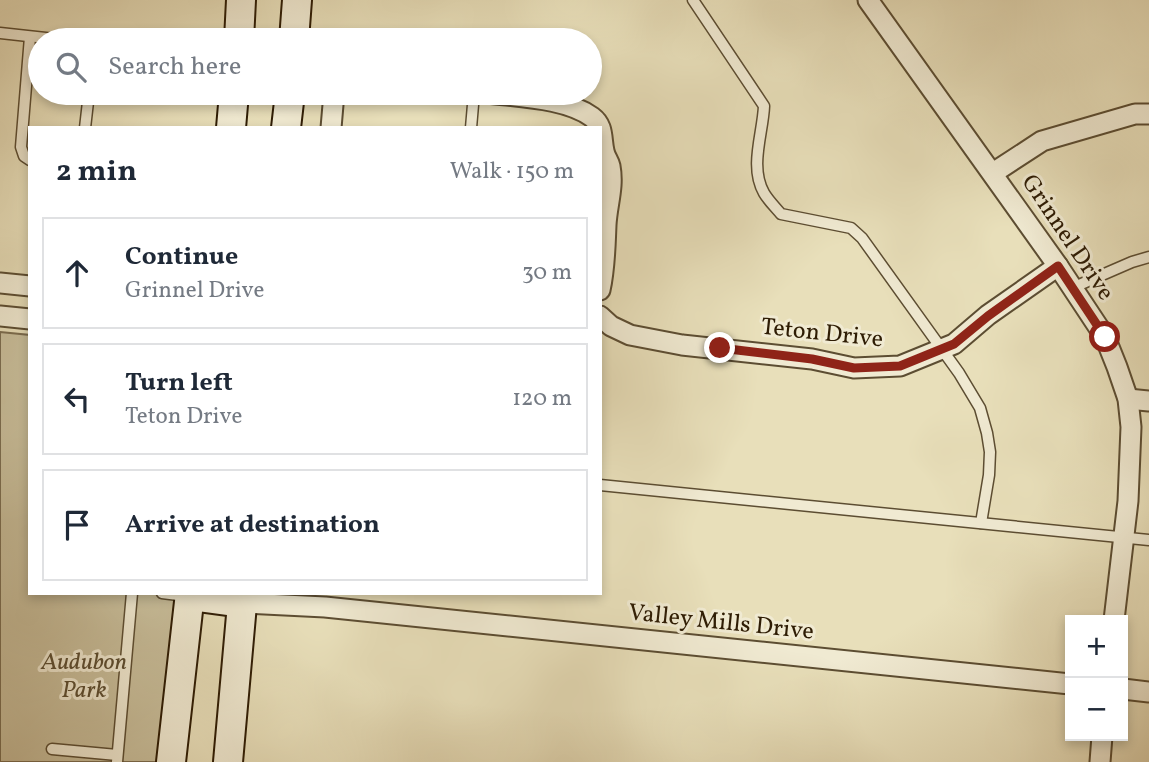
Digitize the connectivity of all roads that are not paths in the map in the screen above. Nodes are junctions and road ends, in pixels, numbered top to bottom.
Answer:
1 (242, 0) edge
2 (298, 0) edge
3 (693, 0) edge
4 (868, 0) edge
5 (240, 28) edge
6 (295, 28) edge
7 (0, 33) edge
8 (28, 37) edge
9 (28, 61) edge
10 (88, 105) edge
11 (233, 105) edge
12 (289, 105) edge
13 (333, 105) edge
14 (473, 105) edge
15 (561, 105) edge
16 (1149, 114) edge
17 (85, 126) edge
18 (231, 126) edge
19 (286, 126) edge
20 (331, 126) edge
21 (471, 126) edge
22 (599, 126) edge
23 (602, 137) edge
24 (28, 159) edge
25 (993, 173) junction
26 (1149, 257) edge
27 (1058, 266) junction
28 (602, 280) edge
29 (0, 283) edge
30 (28, 286) edge
31 (1072, 288) junction
32 (0, 316) edge
33 (602, 318) edge
34 (28, 319) edge
35 (941, 350) junction
36 (1128, 399) junction
37 (1149, 401) edge
38 (602, 485) edge
39 (981, 523) junction
40 (1124, 537) junction
41 (1149, 540) edge
42 (132, 595) edge
43 (181, 595) edge
44 (196, 595) edge
45 (243, 598) edge
46 (1115, 615) edge
47 (1065, 683) edge
48 (1128, 690) edge
49 (1149, 692) edge
50 (1102, 741) edge
51 (52, 749) dead end
52 (117, 758) edge
53 (171, 762) edge
54 (228, 762) edge
55 (1100, 762) edge

1 - 5 main road
2 - 6 main road
3 - 35 lane
4 - 25 street, Grinnel Drive
7 - 8 lane
9 - 24 lane
10 - 17 lane
11 - 18 main road
12 - 19 main road
13 - 20 street
14 - 21 lane
15 - 22 street
16 - 25 street
23 - 28 street
25 - 27 street, Grinnel Drive
26 - 31 lane
27 - 31 street, Grinnel Drive
27 - 35 street, Teton Drive
29 - 30 street
31 - 36 street, Grinnel Drive
32 - 34 street
33 - 35 street, Teton Drive
35 - 39 lane
36 - 37 street
36 - 40 street, Grinnel Drive
38 - 39 lane
39 - 40 lane
40 - 41 lane
40 - 46 street, Grinnel Drive
42 - 52 lane
43 - 53 main road
44 - 45 main road
45 - 47 street, Valley Mills Drive
45 - 54 main road
48 - 49 street
50 - 55 street
51 - 52 lane

